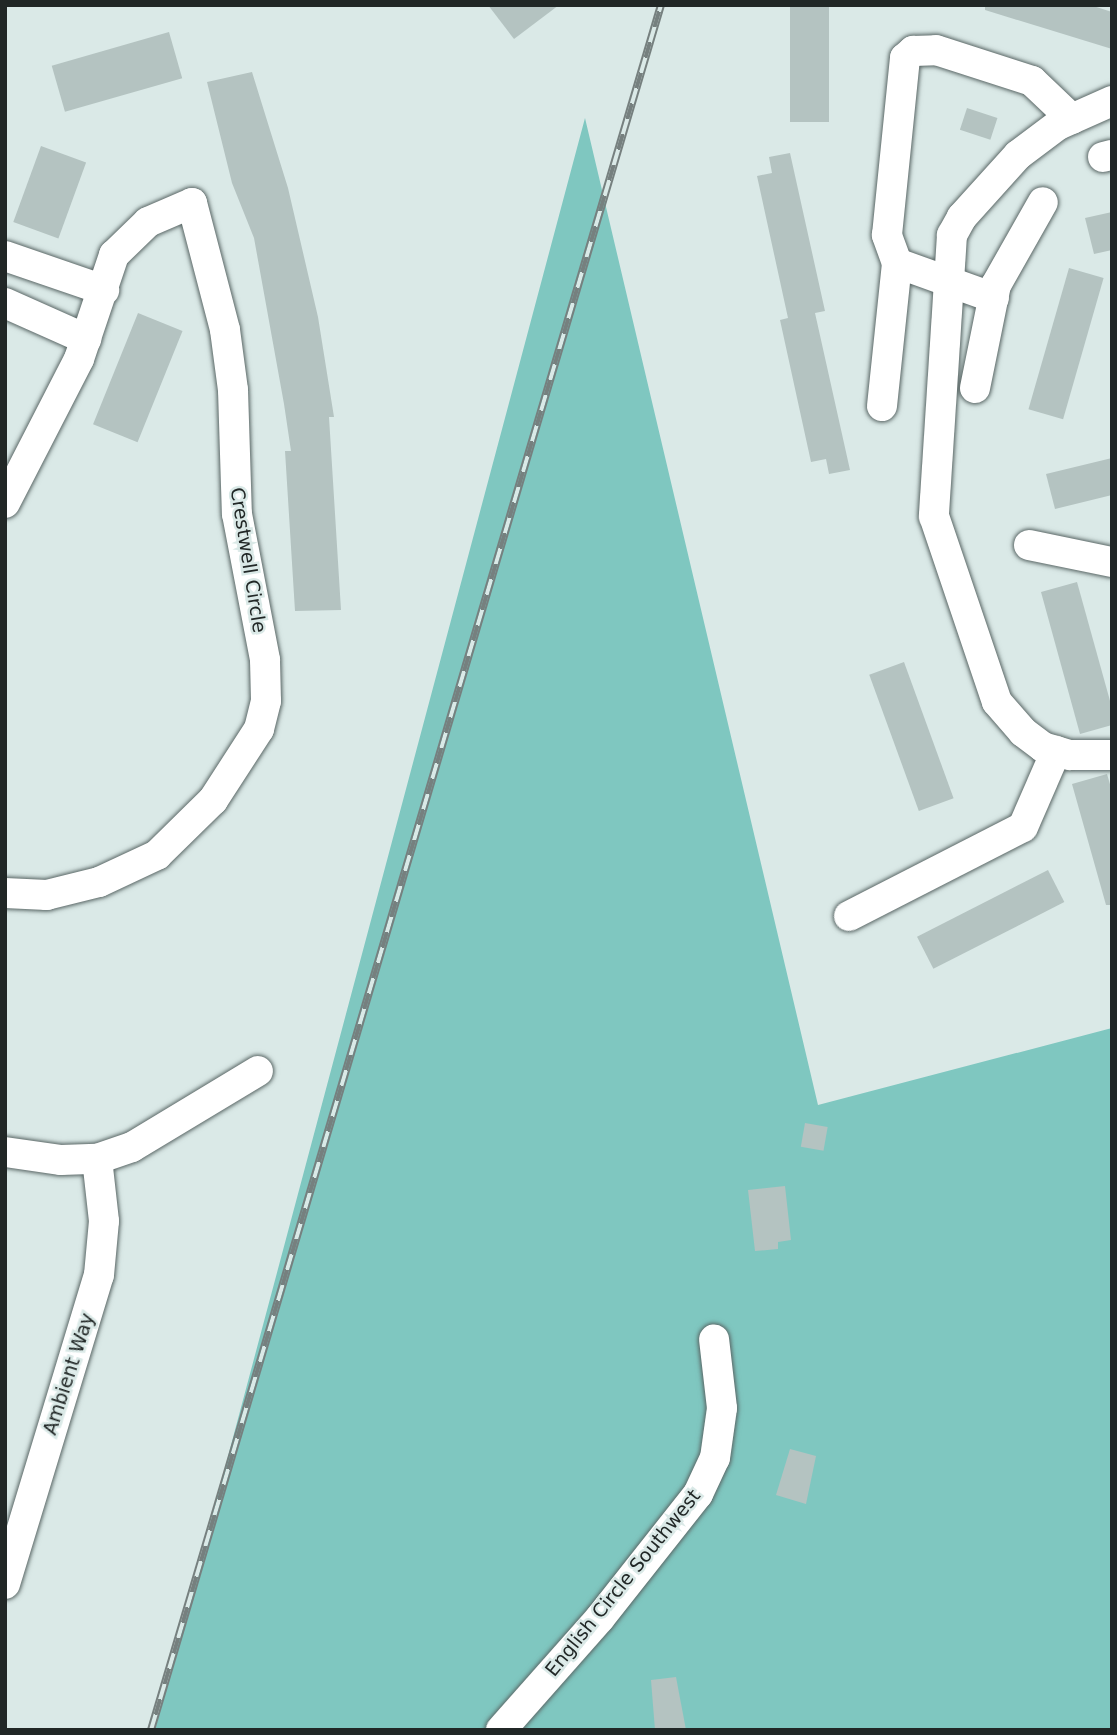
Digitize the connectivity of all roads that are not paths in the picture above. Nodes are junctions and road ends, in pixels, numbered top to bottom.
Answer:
1 (1112, 101) edge
2 (1072, 119) junction
3 (1043, 202) dead end
4 (5, 256) edge
5 (897, 263) junction
6 (948, 281) junction
7 (104, 290) junction
8 (993, 298) junction
9 (5, 303) edge
10 (86, 339) junction
11 (975, 388) dead end
12 (881, 406) dead end
13 (5, 503) edge
14 (1029, 545) dead end
15 (1112, 562) edge
16 (1056, 751) junction
17 (1112, 754) edge
18 (5, 893) edge
19 (849, 916) dead end
20 (258, 1071) dead end
21 (5, 1152) edge
22 (97, 1160) junction
23 (714, 1339) dead end
24 (5, 1584) edge
25 (501, 1730) edge

1 - 2 street
2 - 5 street
2 - 6 street
3 - 8 street
4 - 7 street
5 - 6 street
5 - 12 street
6 - 8 street
6 - 16 street
7 - 10 street, Crestwell Circle
7 - 18 street, Crestwell Circle
8 - 11 street
9 - 10 street
10 - 13 street, Crestwell Circle
14 - 15 street
16 - 17 street
16 - 19 street
20 - 22 street
21 - 22 street
22 - 24 street, Ambient Way
23 - 25 street, English Circle Southwest

